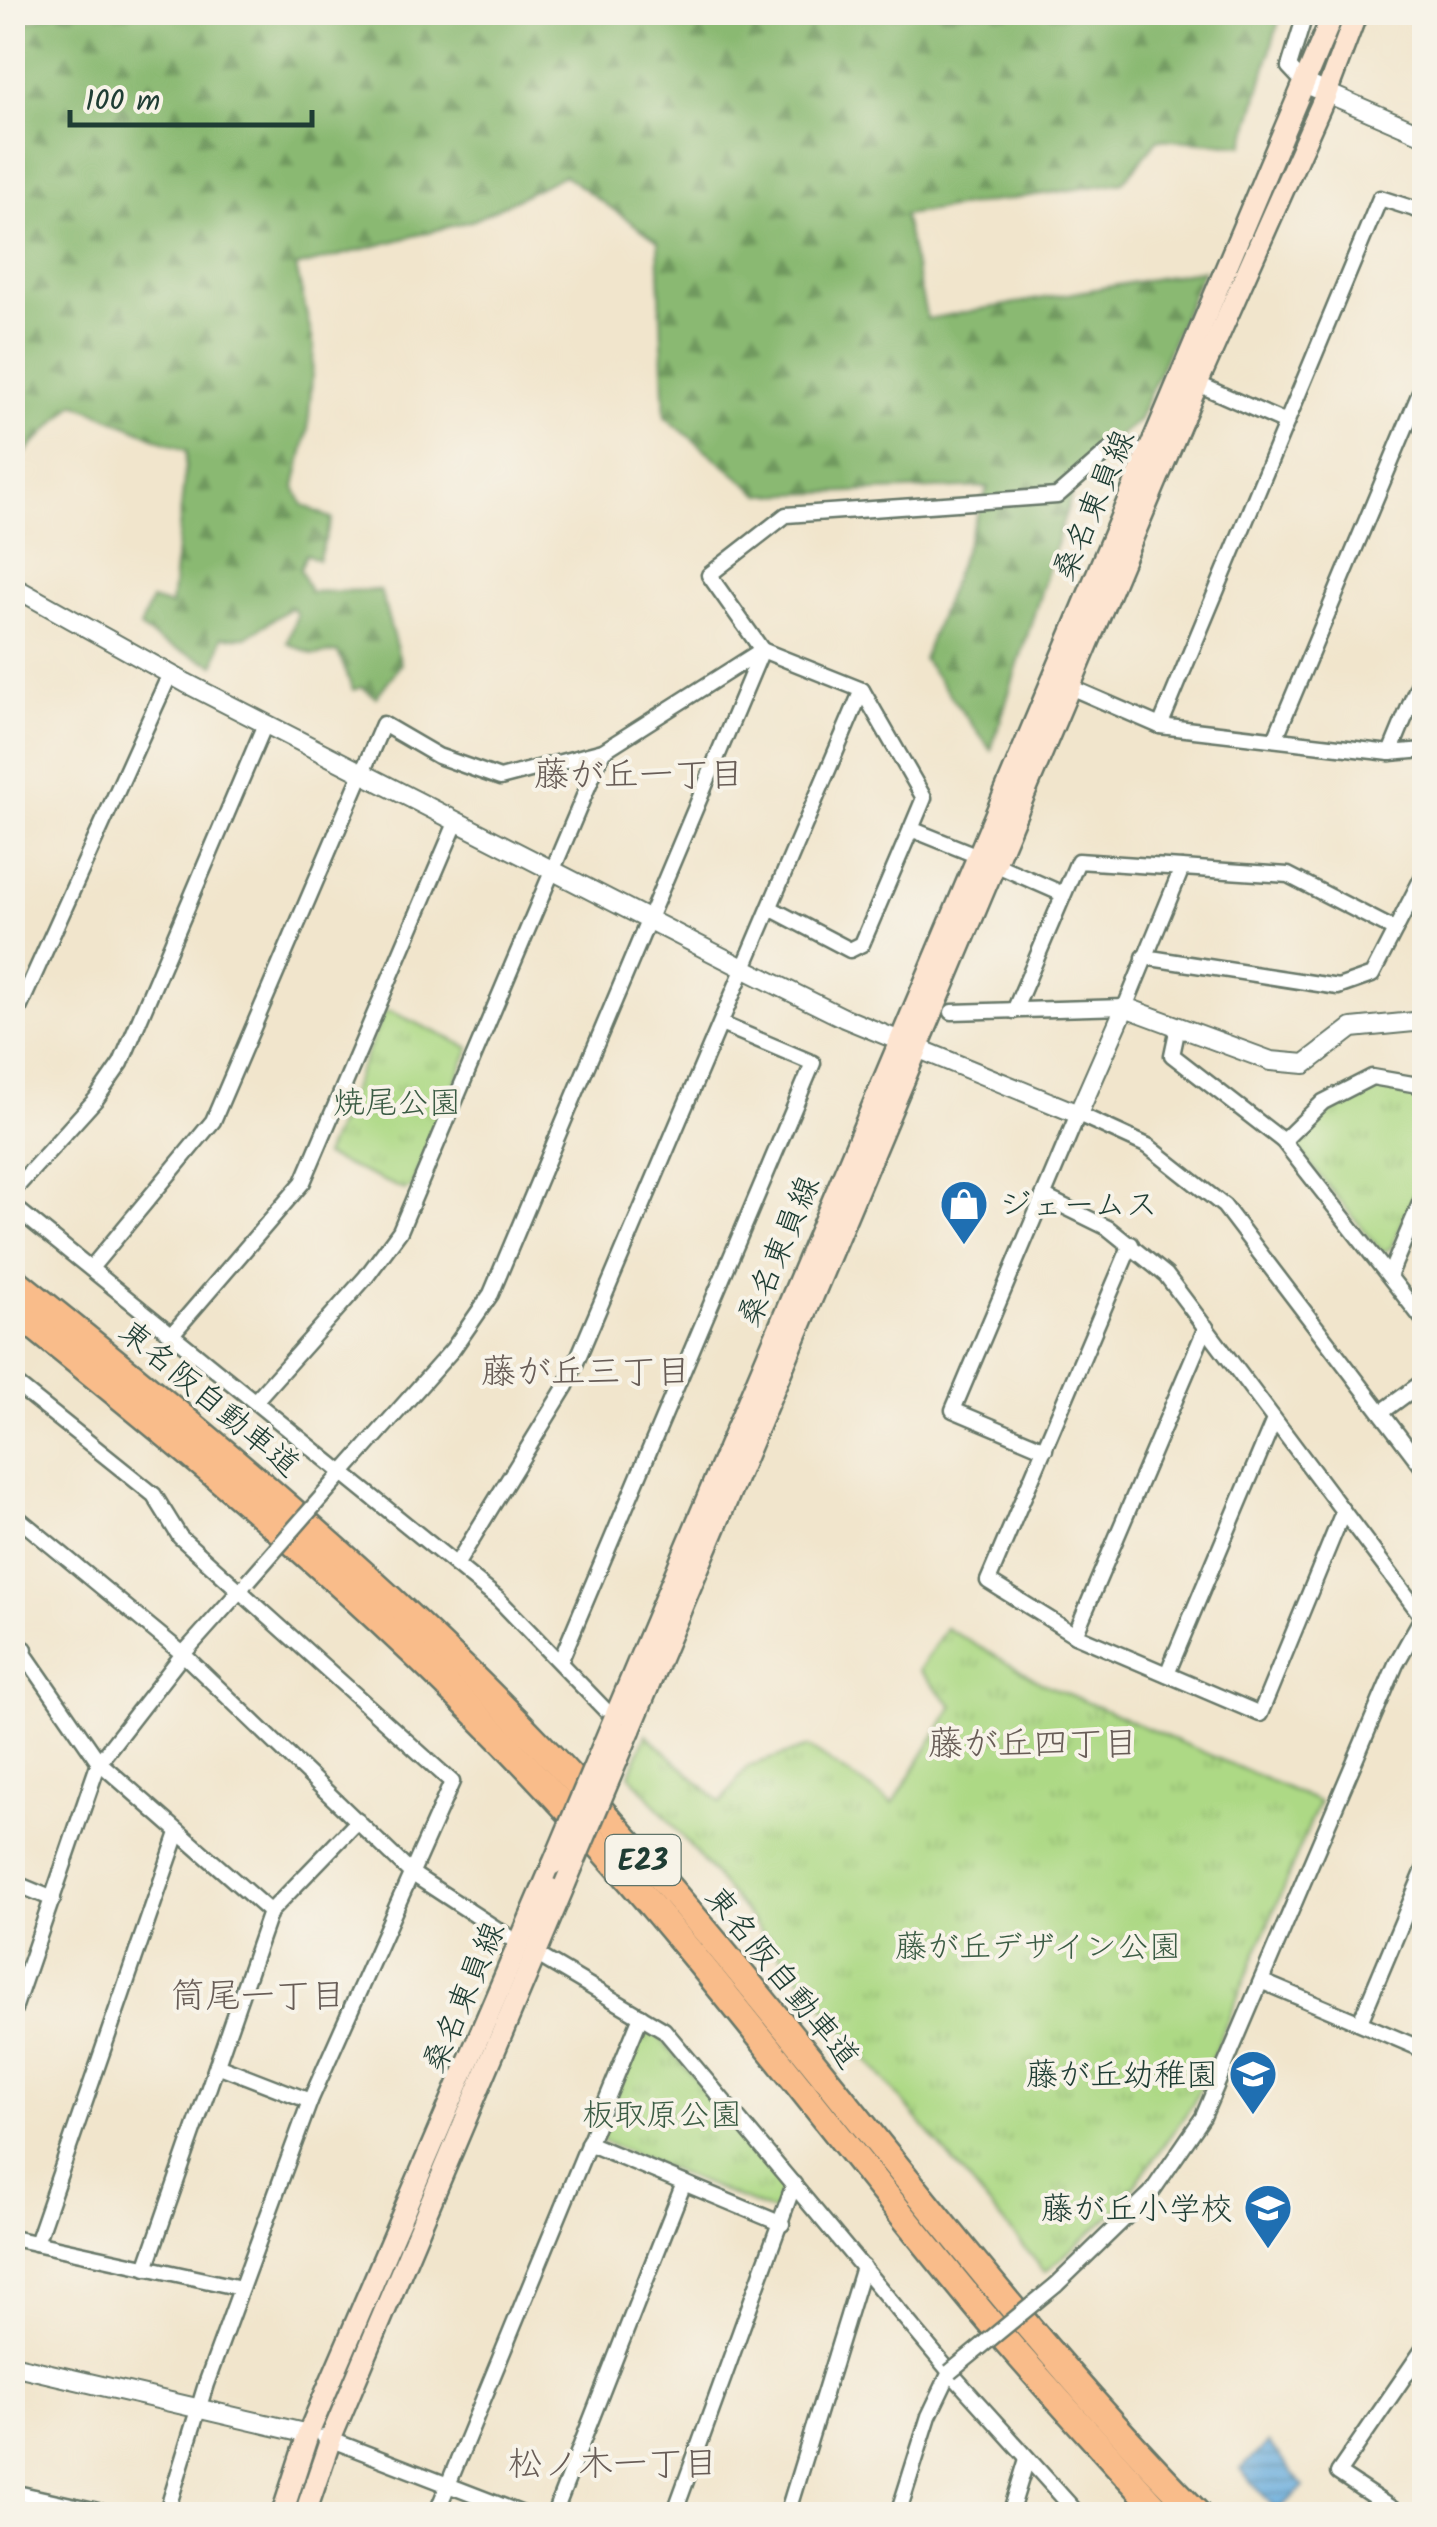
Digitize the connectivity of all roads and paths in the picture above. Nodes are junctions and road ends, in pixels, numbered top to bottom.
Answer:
1 (1306, 12) edge
2 (1334, 12) edge
3 (1348, 12) edge
4 (1357, 12) edge
5 (1304, 83) junction
6 (1326, 94) junction
7 (1424, 135) edge
8 (1424, 212) edge
9 (1244, 222) junction
10 (1198, 384) junction
11 (1424, 384) edge
12 (1286, 422) junction
13 (1147, 454) junction
14 (12, 586) edge
15 (762, 650) junction
16 (1424, 672) edge
17 (170, 674) junction
18 (1070, 688) junction
19 (862, 690) junction
20 (265, 724) junction
21 (1160, 726) junction
22 (1276, 739) junction
23 (1424, 750) edge
24 (603, 751) junction
25 (1390, 753) junction
26 (362, 774) junction
27 (456, 823) junction
28 (911, 829) junction
29 (987, 861) junction
30 (1182, 868) junction
31 (552, 872) junction
32 (1424, 874) edge
33 (1063, 894) junction
34 (770, 908) junction
35 (650, 921) junction
36 (1396, 930) junction
37 (1144, 957) junction
38 (745, 969) junction
39 (16, 1006) edge
40 (1124, 1007) junction
41 (1014, 1011) junction
42 (952, 1012) dead end
43 (1424, 1021) edge
44 (12, 1024) edge
45 (720, 1024) junction
46 (1178, 1028) junction
47 (908, 1043) junction
48 (1424, 1086) edge
49 (1078, 1114) junction
50 (1283, 1142) junction
51 (12, 1192) edge
52 (1424, 1194) edge
53 (1044, 1196) junction
54 (12, 1205) edge
55 (1132, 1244) junction
56 (91, 1268) junction
57 (1390, 1274) junction
58 (12, 1278) edge
59 (12, 1309) edge
60 (1424, 1321) edge
61 (1206, 1327) junction
62 (173, 1333) junction
63 (12, 1381) edge
64 (1424, 1381) edge
65 (256, 1400) junction
66 (1382, 1412) junction
67 (1274, 1420) junction
68 (1045, 1449) junction
69 (1424, 1470) edge
70 (338, 1479) junction
71 (1343, 1512) junction
72 (12, 1513) edge
73 (456, 1566) junction
74 (245, 1585) junction
75 (1424, 1617) edge
76 (1074, 1635) junction
77 (12, 1636) edge
78 (25, 1649) junction
79 (183, 1654) junction
80 (560, 1662) junction
81 (1167, 1674) junction
82 (12, 1679) edge
83 (622, 1724) junction
84 (100, 1762) junction
85 (358, 1822) junction
86 (178, 1832) junction
87 (1424, 1870) edge
88 (411, 1873) junction
89 (12, 1882) edge
90 (53, 1900) junction
91 (270, 1912) junction
92 (527, 1948) junction
93 (1263, 1982) junction
94 (12, 2014) edge
95 (641, 2016) junction
96 (1360, 2022) junction
97 (1424, 2050) edge
98 (218, 2065) junction
99 (310, 2101) junction
100 (588, 2143) junction
101 (684, 2182) junction
102 (794, 2184) junction
103 (782, 2224) junction
104 (12, 2238) edge
105 (36, 2244) junction
106 (863, 2267) junction
107 (146, 2268) junction
108 (241, 2288) junction
109 (1424, 2348) edge
110 (12, 2365) edge
111 (950, 2372) junction
112 (198, 2408) junction
113 (308, 2434) junction
114 (331, 2438) junction
115 (1027, 2459) junction
116 (446, 2484) junction
117 (12, 2492) edge
118 (112, 2514) edge
119 (166, 2514) edge
120 (282, 2514) edge
121 (305, 2514) edge
122 (436, 2514) edge
123 (523, 2514) edge
124 (554, 2514) edge
125 (674, 2514) edge
126 (787, 2514) edge
127 (898, 2514) edge
128 (1010, 2514) edge
129 (1078, 2514) edge
130 (1162, 2514) edge
131 (1198, 2514) edge
132 (1400, 2514) edge

1 - 5 street
2 - 5 main road, 桑名東員線
3 - 5 main road
4 - 6 main road, 桑名東員線
5 - 6 street
5 - 9 main road, 桑名東員線
6 - 7 street
6 - 9 main road
6 - 10 main road, 桑名東員線
8 - 12 street
9 - 13 main road, 桑名東員線
10 - 12 street
10 - 18 main road, 桑名東員線
11 - 22 street
12 - 21 street
13 - 15 street
13 - 29 main road, 桑名東員線
14 - 17 street
15 - 19 street
15 - 24 street
15 - 35 street
16 - 25 street
17 - 20 street
17 - 39 street
18 - 21 street
18 - 29 main road, 桑名東員線
19 - 28 street
19 - 34 street
20 - 26 street
20 - 51 street
21 - 22 street
22 - 25 street
23 - 25 street
24 - 26 street
24 - 31 street
26 - 27 street
26 - 56 street
27 - 31 street
27 - 62 street
28 - 29 street
28 - 34 street
29 - 33 street
29 - 47 main road, 桑名東員線
30 - 33 street
30 - 36 street
30 - 37 street
31 - 35 street
31 - 65 street
32 - 36 street
33 - 41 street
34 - 38 street
35 - 38 street
35 - 70 street
36 - 37 street
37 - 40 street
38 - 45 street
38 - 47 street
39 - 44 street
40 - 41 street
40 - 46 street
40 - 49 street
41 - 42 street
43 - 46 street
45 - 73 street
45 - 80 street
46 - 50 street
47 - 49 street
47 - 83 main road, 桑名東員線
47 - 83 main road, 桑名東員線
48 - 50 street
49 - 53 street
49 - 66 street
50 - 57 street
52 - 57 street
53 - 55 street
53 - 68 street
54 - 56 street
55 - 61 street
55 - 68 street
56 - 62 street
57 - 60 street
58 - 131 highway, 東名阪自動車道 / E23
59 - 130 highway, 東名阪自動車道 / E23
61 - 67 street
61 - 76 street
62 - 65 street
63 - 74 street
64 - 66 street
65 - 70 street
66 - 69 street
67 - 71 street
67 - 81 street
68 - 76 street
70 - 73 street
70 - 74 street, bridge
71 - 75 street
71 - 81 street
72 - 79 street
73 - 80 street
74 - 79 street
74 - 88 street
75 - 93 street
76 - 81 street
77 - 78 street
78 - 82 street
78 - 84 street
79 - 84 street
79 - 85 street
80 - 83 street
83 - 92 main road, 桑名東員線, bridge
83 - 92 main road, 桑名東員線, bridge
84 - 86 street
84 - 90 street
85 - 88 street
85 - 91 street
86 - 91 street
86 - 105 street
87 - 96 street
88 - 92 street
88 - 99 street
89 - 90 street
90 - 94 street
91 - 98 street
92 - 95 street
92 - 113 main road, 桑名東員線
92 - 114 main road, 桑名東員線
93 - 96 street
93 - 111 street, bridge
95 - 100 street
95 - 102 street
96 - 97 street
98 - 99 street
98 - 107 street
99 - 108 street
100 - 101 street
100 - 116 street
101 - 103 street
101 - 124 street
102 - 103 street
102 - 106 street
103 - 125 street
104 - 105 street
105 - 107 street
106 - 111 street
106 - 126 street
107 - 108 street
108 - 112 street
109 - 132 street
110 - 112 street
111 - 115 street
111 - 127 street
112 - 113 street
112 - 119 street
113 - 114 street
113 - 120 main road, 桑名東員線
114 - 116 street
114 - 121 main road, 桑名東員線
115 - 128 street
115 - 129 street
116 - 122 street
116 - 123 street
117 - 118 street

